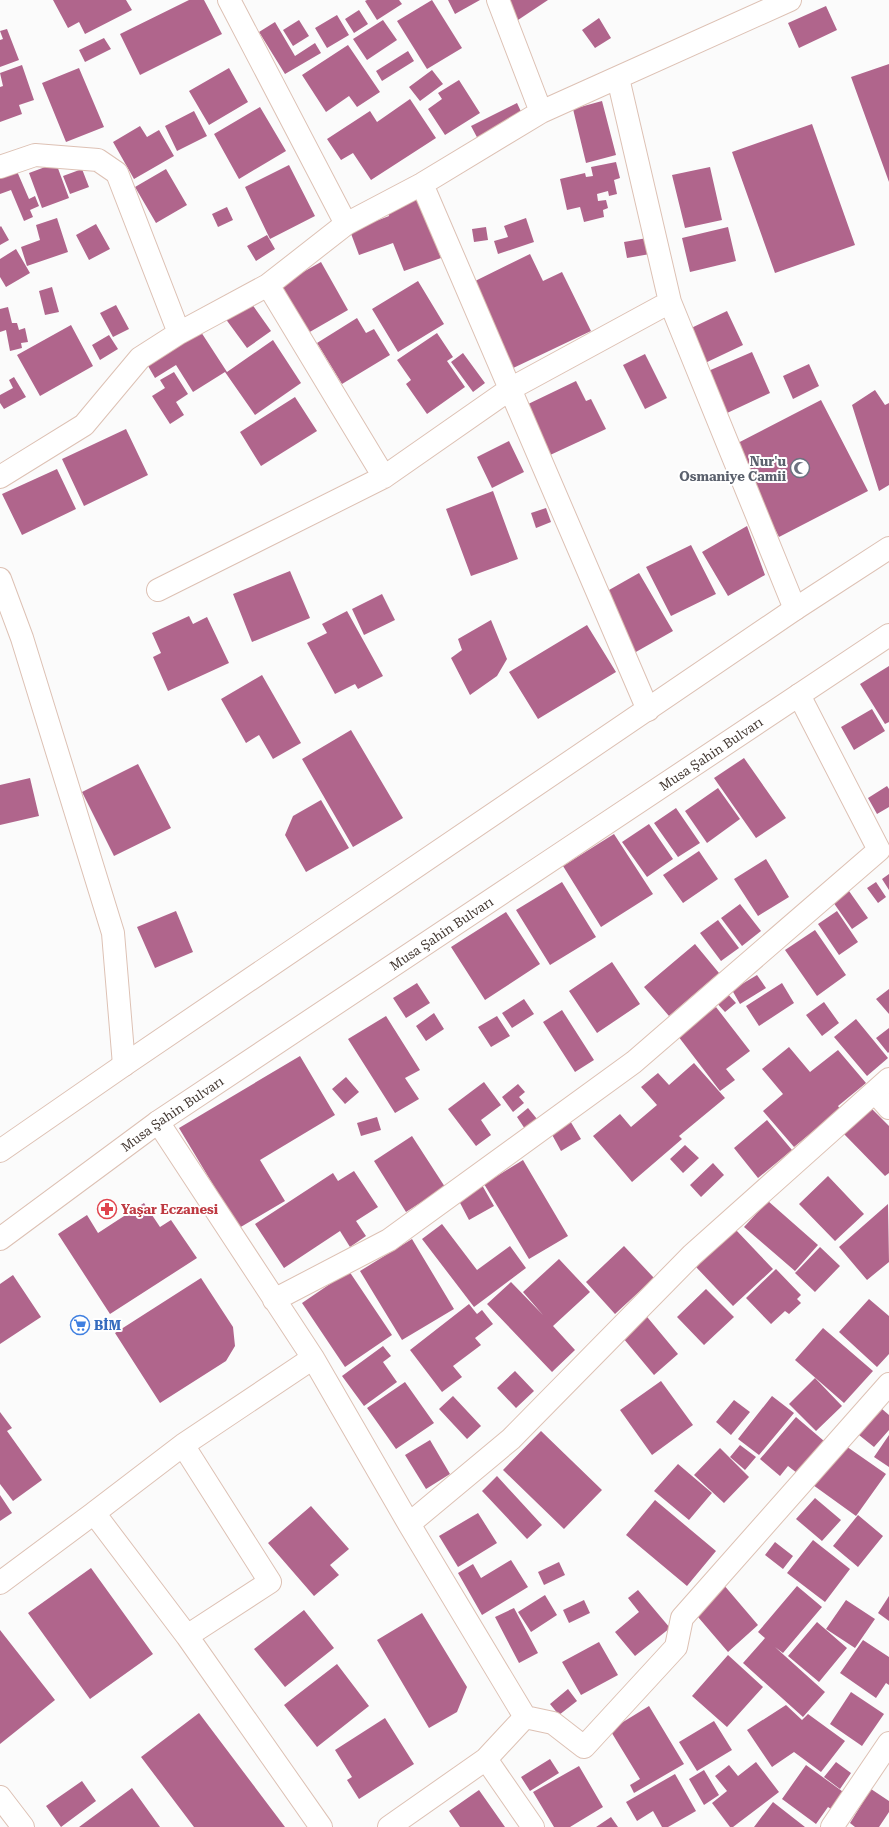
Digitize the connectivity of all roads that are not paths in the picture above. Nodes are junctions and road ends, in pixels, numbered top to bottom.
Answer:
1 (229, 0) edge
2 (498, 0) edge
3 (790, 0) edge
4 (618, 78) junction
5 (541, 112) junction
6 (0, 167) edge
7 (422, 184) junction
8 (346, 224) junction
9 (268, 286) junction
10 (670, 302) junction
11 (179, 333) junction
12 (510, 389) junction
13 (0, 477) edge
14 (384, 477) junction
15 (889, 548) edge
16 (0, 579) edge
17 (158, 590) dead end
18 (794, 609) junction
19 (889, 635) edge
20 (799, 695) junction
21 (648, 710) junction
22 (124, 1065) junction
23 (882, 1085) edge
24 (889, 1108) edge
25 (158, 1122) junction
26 (0, 1151) edge
27 (0, 1239) edge
28 (274, 1300) junction
29 (313, 1358) junction
30 (889, 1384) edge
31 (183, 1445) junction
32 (94, 1513) junction
33 (409, 1524) junction
34 (0, 1583) edge
35 (186, 1636) junction
36 (525, 1716) junction
37 (889, 1743) edge
38 (486, 1759) junction
39 (0, 1797) edge
40 (23, 1827) edge
41 (321, 1827) edge
42 (389, 1827) edge
43 (533, 1827) edge
44 (832, 1827) edge

1 - 8 street
2 - 5 street
3 - 4 street
4 - 5 street
4 - 10 street
5 - 7 street
6 - 11 street
7 - 8 street
7 - 12 street
8 - 9 street
9 - 11 street
9 - 14 street
10 - 12 street
10 - 18 street
11 - 13 street
12 - 14 street
12 - 21 street
14 - 17 street
15 - 18 street
16 - 22 street
18 - 21 street
19 - 20 street, Musa Şahin Bulvarı
20 - 25 street, Musa Şahin Bulvarı
20 - 28 street
21 - 22 street
22 - 26 street
23 - 24 street
23 - 33 street
25 - 27 street, Musa Şahin Bulvarı
25 - 28 street
28 - 29 street
29 - 31 street
29 - 33 street
30 - 36 street
31 - 32 street
31 - 35 street
32 - 34 street
32 - 35 street
33 - 36 street
35 - 41 street
36 - 38 street
37 - 44 street
38 - 42 street
38 - 43 street
39 - 40 street

